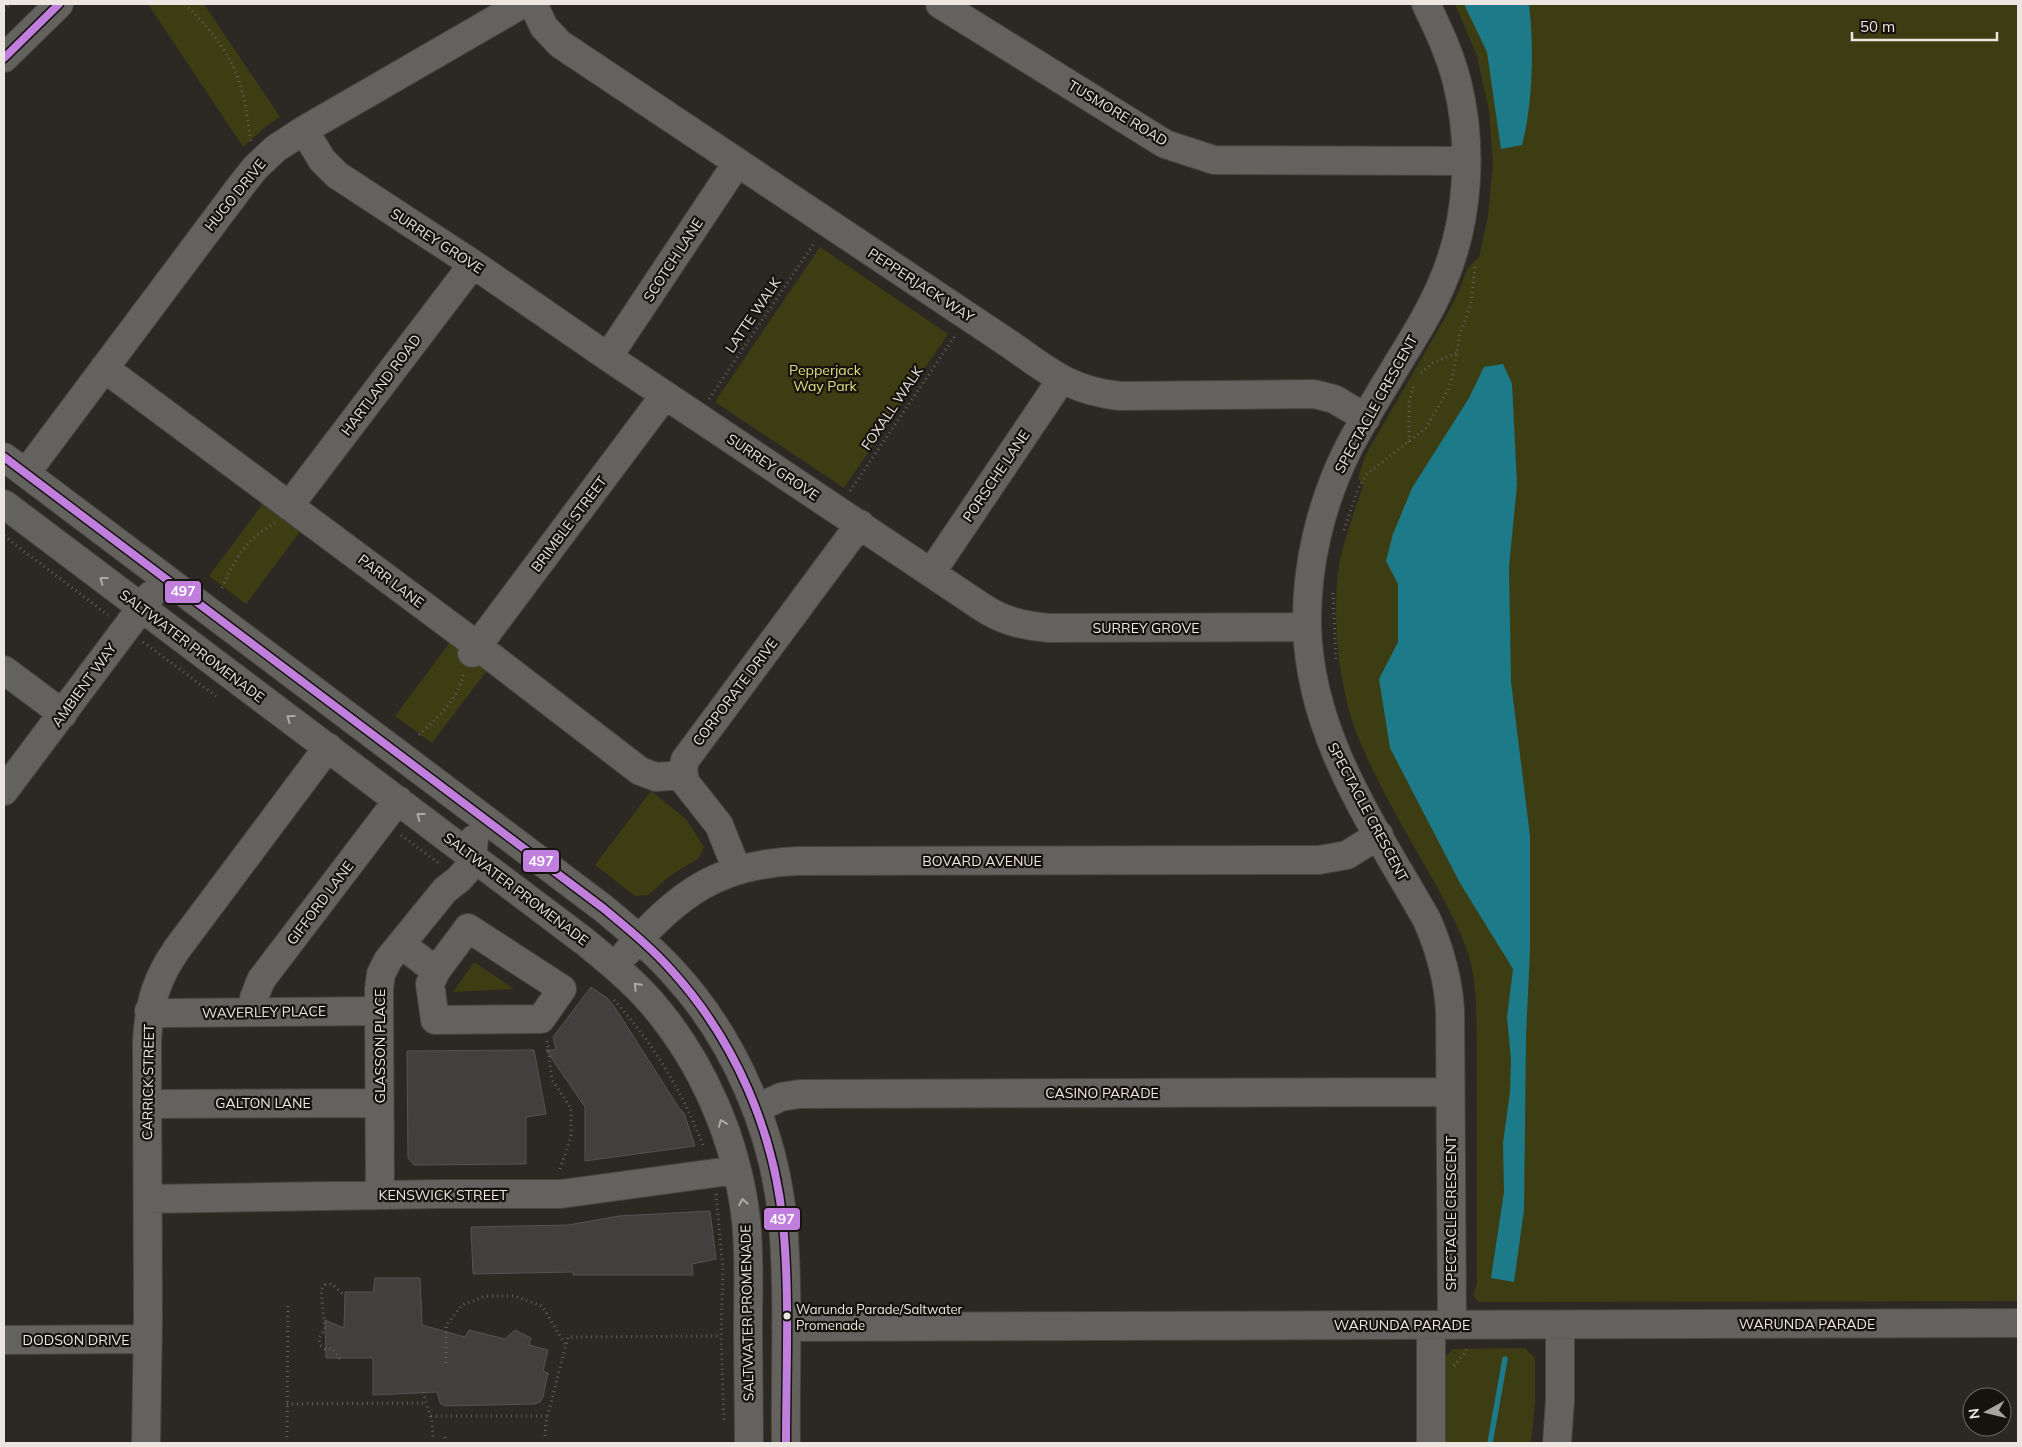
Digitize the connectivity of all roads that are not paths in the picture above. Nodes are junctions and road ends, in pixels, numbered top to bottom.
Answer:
1 (59, 4) edge
2 (522, 4) edge
3 (533, 4) edge
4 (940, 4) edge
5 (1426, 4) edge
6 (4, 58) edge
7 (304, 130) junction
8 (1466, 161) junction
9 (737, 163) junction
10 (473, 264) junction
11 (608, 357) junction
12 (104, 368) junction
13 (1060, 380) junction
14 (665, 395) junction
15 (1366, 418) junction
16 (4, 457) edge
17 (26, 473) junction
18 (4, 504) edge
19 (286, 513) junction
20 (860, 524) junction
21 (931, 573) junction
22 (164, 578) junction
23 (141, 609) junction
24 (1307, 627) junction
25 (471, 655) junction
26 (4, 670) edge
27 (63, 714) junction
28 (328, 747) junction
29 (683, 775) junction
30 (4, 792) edge
31 (398, 800) junction
32 (463, 802) junction
33 (1379, 836) junction
34 (466, 851) junction
35 (737, 870) junction
36 (640, 938) junction
37 (401, 944) junction
38 (615, 966) junction
39 (436, 971) junction
40 (149, 1011) junction
41 (379, 1011) junction
42 (255, 1012) junction
43 (1450, 1092) junction
44 (379, 1103) junction
45 (147, 1104) junction
46 (756, 1109) junction
47 (736, 1170) junction
48 (380, 1195) junction
49 (148, 1199) junction
50 (2018, 1323) edge
51 (1450, 1325) junction
52 (1560, 1325) junction
53 (786, 1327) junction
54 (148, 1339) junction
55 (4, 1340) edge
56 (146, 1443) edge
57 (749, 1443) edge
58 (786, 1443) edge
59 (1431, 1443) edge
60 (1557, 1443) edge

1 - 6 street
2 - 7 street, HUGO DRIVE
3 - 9 street, PEPPERJACK WAY
4 - 8 street, TUSMORE ROAD
5 - 8 street, SPECTACLE CRESCENT
7 - 10 street, SURREY GROVE
7 - 12 street, HUGO DRIVE
8 - 15 street, SPECTACLE CRESCENT
9 - 11 street, SCOTCH LANE
9 - 13 street, PEPPERJACK WAY
10 - 11 street, SURREY GROVE
10 - 19 street, HARTLAND ROAD
11 - 14 street, SURREY GROVE
12 - 17 street, HUGO DRIVE
12 - 19 street, PARR LANE
13 - 15 street, PEPPERJACK WAY
13 - 21 street, PORSCHE LANE
14 - 20 street, SURREY GROVE
14 - 25 street, BRIMBLE STREET
15 - 24 street, SPECTACLE CRESCENT
16 - 17 street
17 - 22 street
23 -> 18 street, SALTWATER PROMENADE
19 - 25 street, PARR LANE
20 - 21 street, SURREY GROVE
20 - 29 street, CORPORATE DRIVE
21 - 24 street, SURREY GROVE
22 - 23 street, AMBIENT WAY
22 - 32 street
23 - 27 street, AMBIENT WAY
28 -> 23 street, SALTWATER PROMENADE
24 - 33 street, SPECTACLE CRESCENT
25 - 29 street, PARR LANE
26 - 27 street
27 - 30 street, AMBIENT WAY
28 - 31 street, SALTWATER PROMENADE
28 - 40 street, CARRICK STREET
29 - 35 street
34 -> 31 street, SALTWATER PROMENADE
31 - 42 street, GIFFORD LANE
32 - 34 street, GLASSON PLACE
32 - 36 street
33 - 35 street, BOVARD AVENUE
33 - 43 street, SPECTACLE CRESCENT
34 - 37 street, GLASSON PLACE
34 - 38 street, SALTWATER PROMENADE
35 - 36 street, BOVARD AVENUE
36 - 38 street, BOVARD AVENUE
36 - 46 street
37 - 39 street
37 - 41 street, GLASSON PLACE
47 -> 38 street, SALTWATER PROMENADE
39 - 39 street
40 - 42 street, WAVERLEY PLACE
40 - 45 street, CARRICK STREET
41 - 42 street, WAVERLEY PLACE
41 - 44 street, GLASSON PLACE
43 - 46 street, CASINO PARADE
43 - 51 street, SPECTACLE CRESCENT
44 - 45 street, GALTON LANE
44 - 48 street, GLASSON PLACE
45 - 49 street, CARRICK STREET
46 - 53 street
47 - 48 street, KENSWICK STREET
57 -> 47 street, SALTWATER PROMENADE
48 - 49 street, KENSWICK STREET
49 - 54 street, CARRICK STREET
50 - 52 street, WARUNDA PARADE
51 - 52 street, WARUNDA PARADE
51 - 53 street, WARUNDA PARADE
51 - 59 street, SPECTACLE CRESCENT
52 - 60 street
53 - 58 street
54 - 55 street, DODSON DRIVE
54 - 56 street, CARRICK STREET

